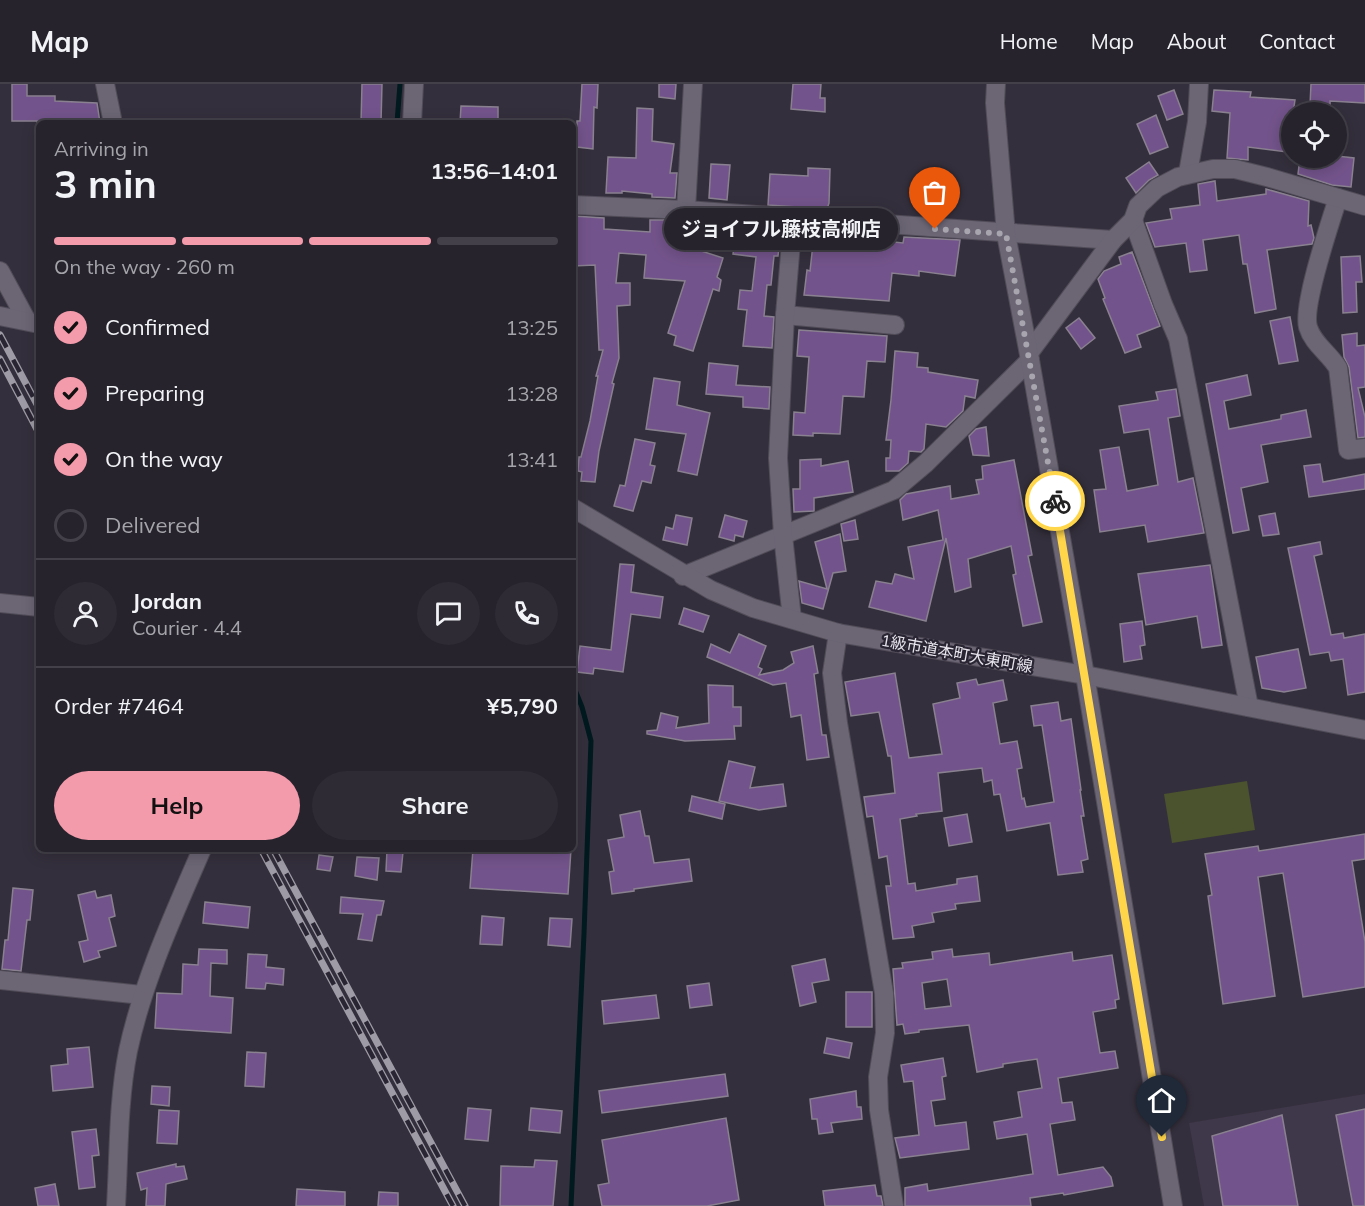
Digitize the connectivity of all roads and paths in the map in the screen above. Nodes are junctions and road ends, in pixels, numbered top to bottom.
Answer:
1 (105, 84) edge
2 (414, 84) edge
3 (693, 84) edge
4 (996, 84) edge
5 (1199, 84) edge
6 (112, 120) edge
7 (412, 120) edge
8 (1188, 173) junction
9 (1338, 198) junction
10 (576, 205) edge
11 (1365, 206) edge
12 (686, 210) junction
13 (793, 218) junction
14 (1133, 220) junction
15 (1006, 234) junction
16 (1113, 240) junction
17 (0, 272) edge
18 (785, 315) junction
19 (0, 316) edge
20 (33, 322) edge
21 (895, 325) dead end
22 (1029, 357) junction
23 (1365, 448) edge
24 (576, 510) edge
25 (783, 535) junction
26 (683, 576) junction
27 (0, 603) edge
28 (36, 607) edge
29 (792, 619) junction
30 (838, 633) junction
31 (1085, 675) junction
32 (1249, 707) junction
33 (1365, 730) edge
34 (201, 852) edge
35 (0, 980) edge
36 (142, 995) junction
37 (116, 1206) edge
38 (894, 1206) edge
39 (1173, 1206) edge

1 - 6 street
2 - 7 street
3 - 12 street
4 - 15 street
5 - 8 street
8 - 9 street
8 - 14 street
9 - 11 street
9 - 23 street
10 - 12 street
12 - 13 street
13 - 15 street
13 - 18 street
14 - 16 street
14 - 32 street
15 - 16 street
15 - 22 street
16 - 22 street
17 - 20 street
18 - 21 street
18 - 25 street
19 - 20 street
22 - 25 street
22 - 31 street
24 - 26 street, 1級市道本町大東町線
25 - 26 street
25 - 29 street
26 - 29 street, 1級市道本町大東町線
27 - 28 street
29 - 30 street, 1級市道本町大東町線
30 - 31 street, 1級市道本町大東町線
30 - 38 street
31 - 32 street, 1級市道本町大東町線
31 - 39 street
32 - 33 street, 1級市道本町大東町線
34 - 36 street
35 - 36 street
36 - 37 street

